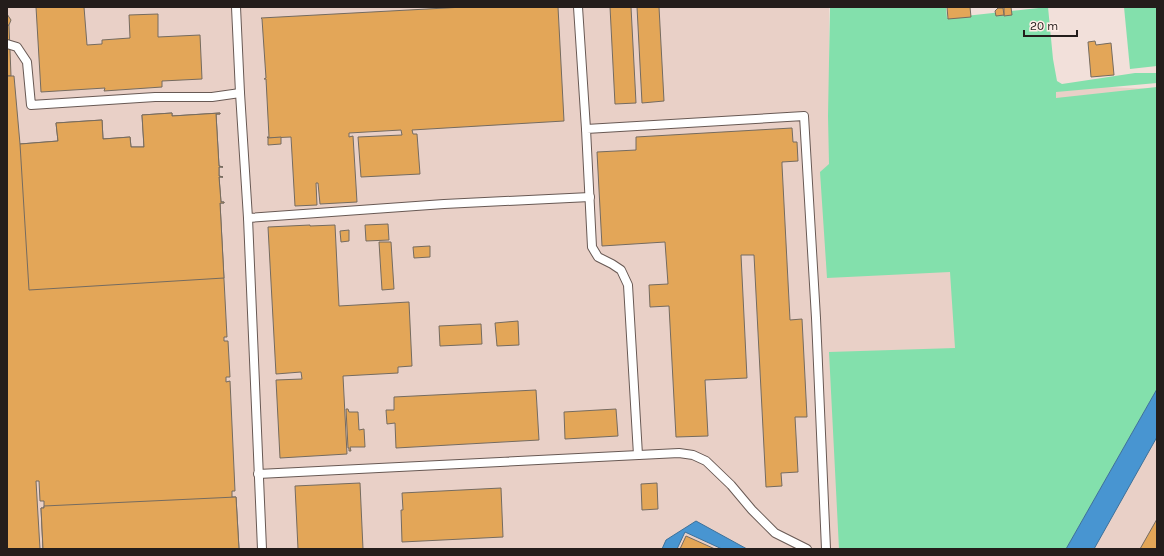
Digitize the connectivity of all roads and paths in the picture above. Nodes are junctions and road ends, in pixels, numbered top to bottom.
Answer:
1 (236, 7) edge
2 (578, 7) edge
3 (7, 44) edge
4 (240, 93) junction
5 (586, 129) junction
6 (590, 197) junction
7 (248, 218) junction
8 (638, 455) junction
9 (258, 474) junction
10 (262, 549) edge
11 (807, 549) edge
12 (826, 549) edge

1 - 4 lane
2 - 5 lane
3 - 4 lane
4 - 7 lane
5 - 6 lane
5 - 12 lane
6 - 7 lane
6 - 8 lane
7 - 9 lane
8 - 9 lane
8 - 11 lane
9 - 10 lane

